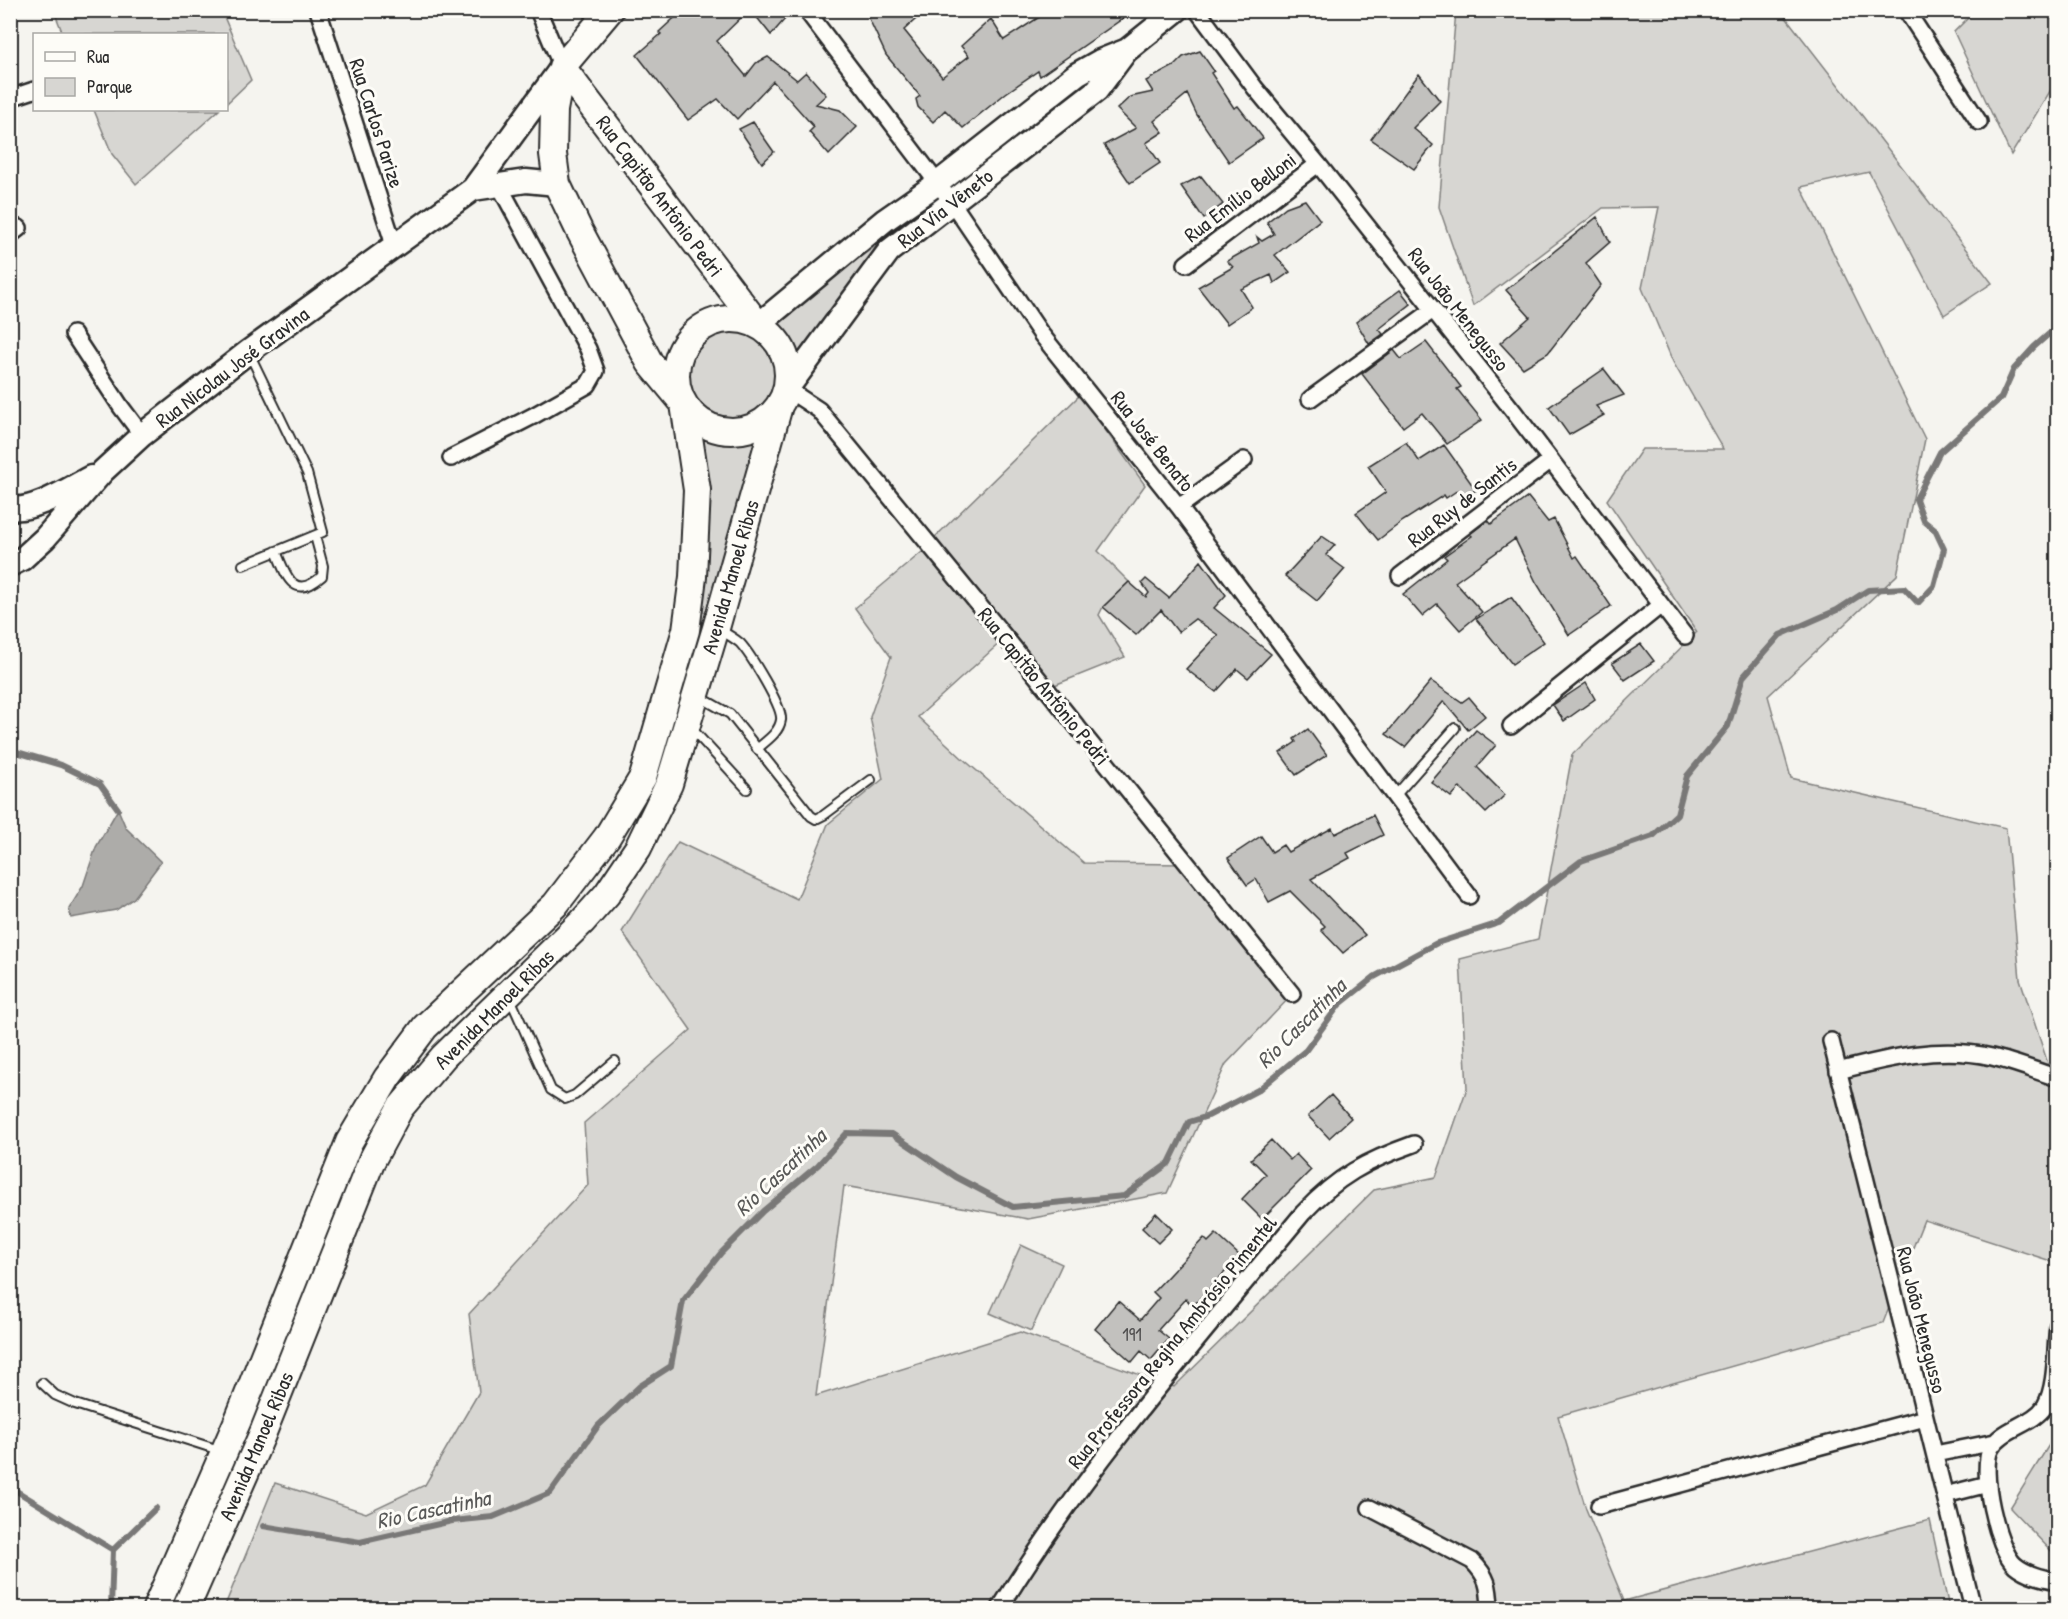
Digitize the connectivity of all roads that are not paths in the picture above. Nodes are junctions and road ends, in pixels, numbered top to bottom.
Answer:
1 (318, 10) edge
2 (538, 10) edge
3 (610, 10) edge
4 (806, 10) edge
5 (1178, 10) edge
6 (1197, 10) edge
7 (1906, 10) edge
8 (562, 67) junction
9 (33, 90) edge
10 (10, 98) edge
11 (1979, 122) dead end
12 (1318, 164) junction
13 (557, 184) junction
14 (499, 185) junction
15 (473, 189) junction
16 (945, 192) junction
17 (395, 248) junction
18 (1186, 264) dead end
19 (1433, 310) junction
20 (758, 325) junction
21 (74, 334) dead end
22 (248, 352) junction
23 (650, 363) junction
24 (783, 398) junction
25 (1310, 399) dead end
26 (684, 404) junction
27 (142, 435) junction
28 (451, 458) dead end
29 (693, 458) junction
30 (1244, 460) dead end
31 (1551, 460) junction
32 (103, 471) junction
33 (10, 507) edge
34 (1179, 507) junction
35 (315, 536) junction
36 (276, 551) junction
37 (10, 565) edge
38 (243, 565) dead end
39 (1400, 576) dead end
40 (1660, 606) junction
41 (717, 628) junction
42 (1685, 636) dead end
43 (696, 695) junction
44 (687, 723) junction
45 (1511, 726) dead end
46 (1455, 728) dead end
47 (758, 748) junction
48 (871, 780) dead end
49 (747, 789) dead end
50 (1395, 796) junction
51 (1470, 896) dead end
52 (508, 994) junction
53 (1292, 994) dead end
54 (1831, 1041) dead end
55 (615, 1061) dead end
56 (1838, 1071) junction
57 (2058, 1078) edge
58 (1414, 1144) dead end
59 (2058, 1325) edge
60 (42, 1383) dead end
61 (1926, 1418) junction
62 (238, 1420) junction
63 (262, 1435) junction
64 (1995, 1442) junction
65 (224, 1452) junction
66 (1935, 1454) junction
67 (244, 1478) junction
68 (1988, 1484) junction
69 (1945, 1495) junction
70 (1599, 1506) dead end
71 (1370, 1508) dead end
72 (2058, 1581) edge
73 (156, 1608) edge
74 (186, 1608) edge
75 (1000, 1608) edge
76 (1490, 1608) edge
77 (1973, 1608) edge

1 - 17 street, Rua Carlos Parize
2 - 8 street
3 - 8 main road, Avenida Manoel Ribas
4 - 16 street, Rua José Benato
5 - 16 main road, Rua Via Vêneto
6 - 12 street, Rua João Menegusso
7 - 11 street
8 - 13 main road, Avenida Manoel Ribas
8 - 15 main road, Rua Nicolau José Gravina
8 - 20 main road, Rua Capitão Antônio Pedri
9 - 10 street
12 - 18 street, Rua Emílio Belloni
12 - 19 street, Rua João Menegusso
13 - 14 main road, Rua Nicolau José Gravina
13 - 23 main road, Avenida Manoel Ribas
14 - 15 main road, Rua Nicolau José Gravina
14 - 28 street
15 - 17 main road, Rua Nicolau José Gravina
16 - 20 main road, Rua Via Vêneto
16 - 24 main road, Rua Via Vêneto
16 - 34 street, Rua José Benato
17 - 22 main road, Rua Nicolau José Gravina
19 - 25 street
19 - 31 street, Rua João Menegusso
20 - 24 main road
20 - 26 main road
21 - 27 street
22 - 27 main road, Rua Nicolau José Gravina
22 - 35 lane
23 - 26 main road, Avenida Manoel Ribas
23 - 29 main road, Avenida Manoel Ribas
24 - 26 main road
24 - 41 main road, Avenida Manoel Ribas
24 - 53 street, Rua Capitão Antônio Pedri
26 - 29 main road, Avenida Manoel Ribas
27 - 32 main road, Rua Nicolau José Gravina
29 - 62 main road, Avenida Manoel Ribas
30 - 34 street
31 - 39 street, Rua Ruy de Santis
31 - 40 street, Rua João Menegusso
32 - 33 main road
32 - 37 main road, Rua Nicolau José Gravina
34 - 50 street, Rua José Benato
35 - 36 lane
35 - 36 lane
36 - 38 lane
40 - 42 street, Rua João Menegusso
40 - 45 street
41 - 43 main road, Avenida Manoel Ribas
41 - 47 lane
43 - 44 main road, Avenida Manoel Ribas
43 - 47 lane
44 - 49 lane
44 - 52 main road, Avenida Manoel Ribas
46 - 50 lane
47 - 48 lane
50 - 51 street, Rua José Benato
52 - 55 lane
52 - 63 main road, Avenida Manoel Ribas
54 - 56 street, Rua João Menegusso
56 - 57 street
56 - 61 street, Rua João Menegusso
58 - 75 street, Rua Professora Regina Ambrósio Pimentel
59 - 64 street
60 - 65 lane
61 - 66 street, Rua João Menegusso
61 - 70 street
62 - 63 main road
62 - 65 main road, Avenida Manoel Ribas
63 - 67 main road, Avenida Manoel Ribas
64 - 66 street
64 - 68 street
65 - 67 main road
65 - 73 main road, Avenida Manoel Ribas
66 - 69 street, Rua João Menegusso
67 - 74 main road, Avenida Manoel Ribas
68 - 69 street
68 - 72 street
69 - 77 street, Rua João Menegusso
71 - 76 street

